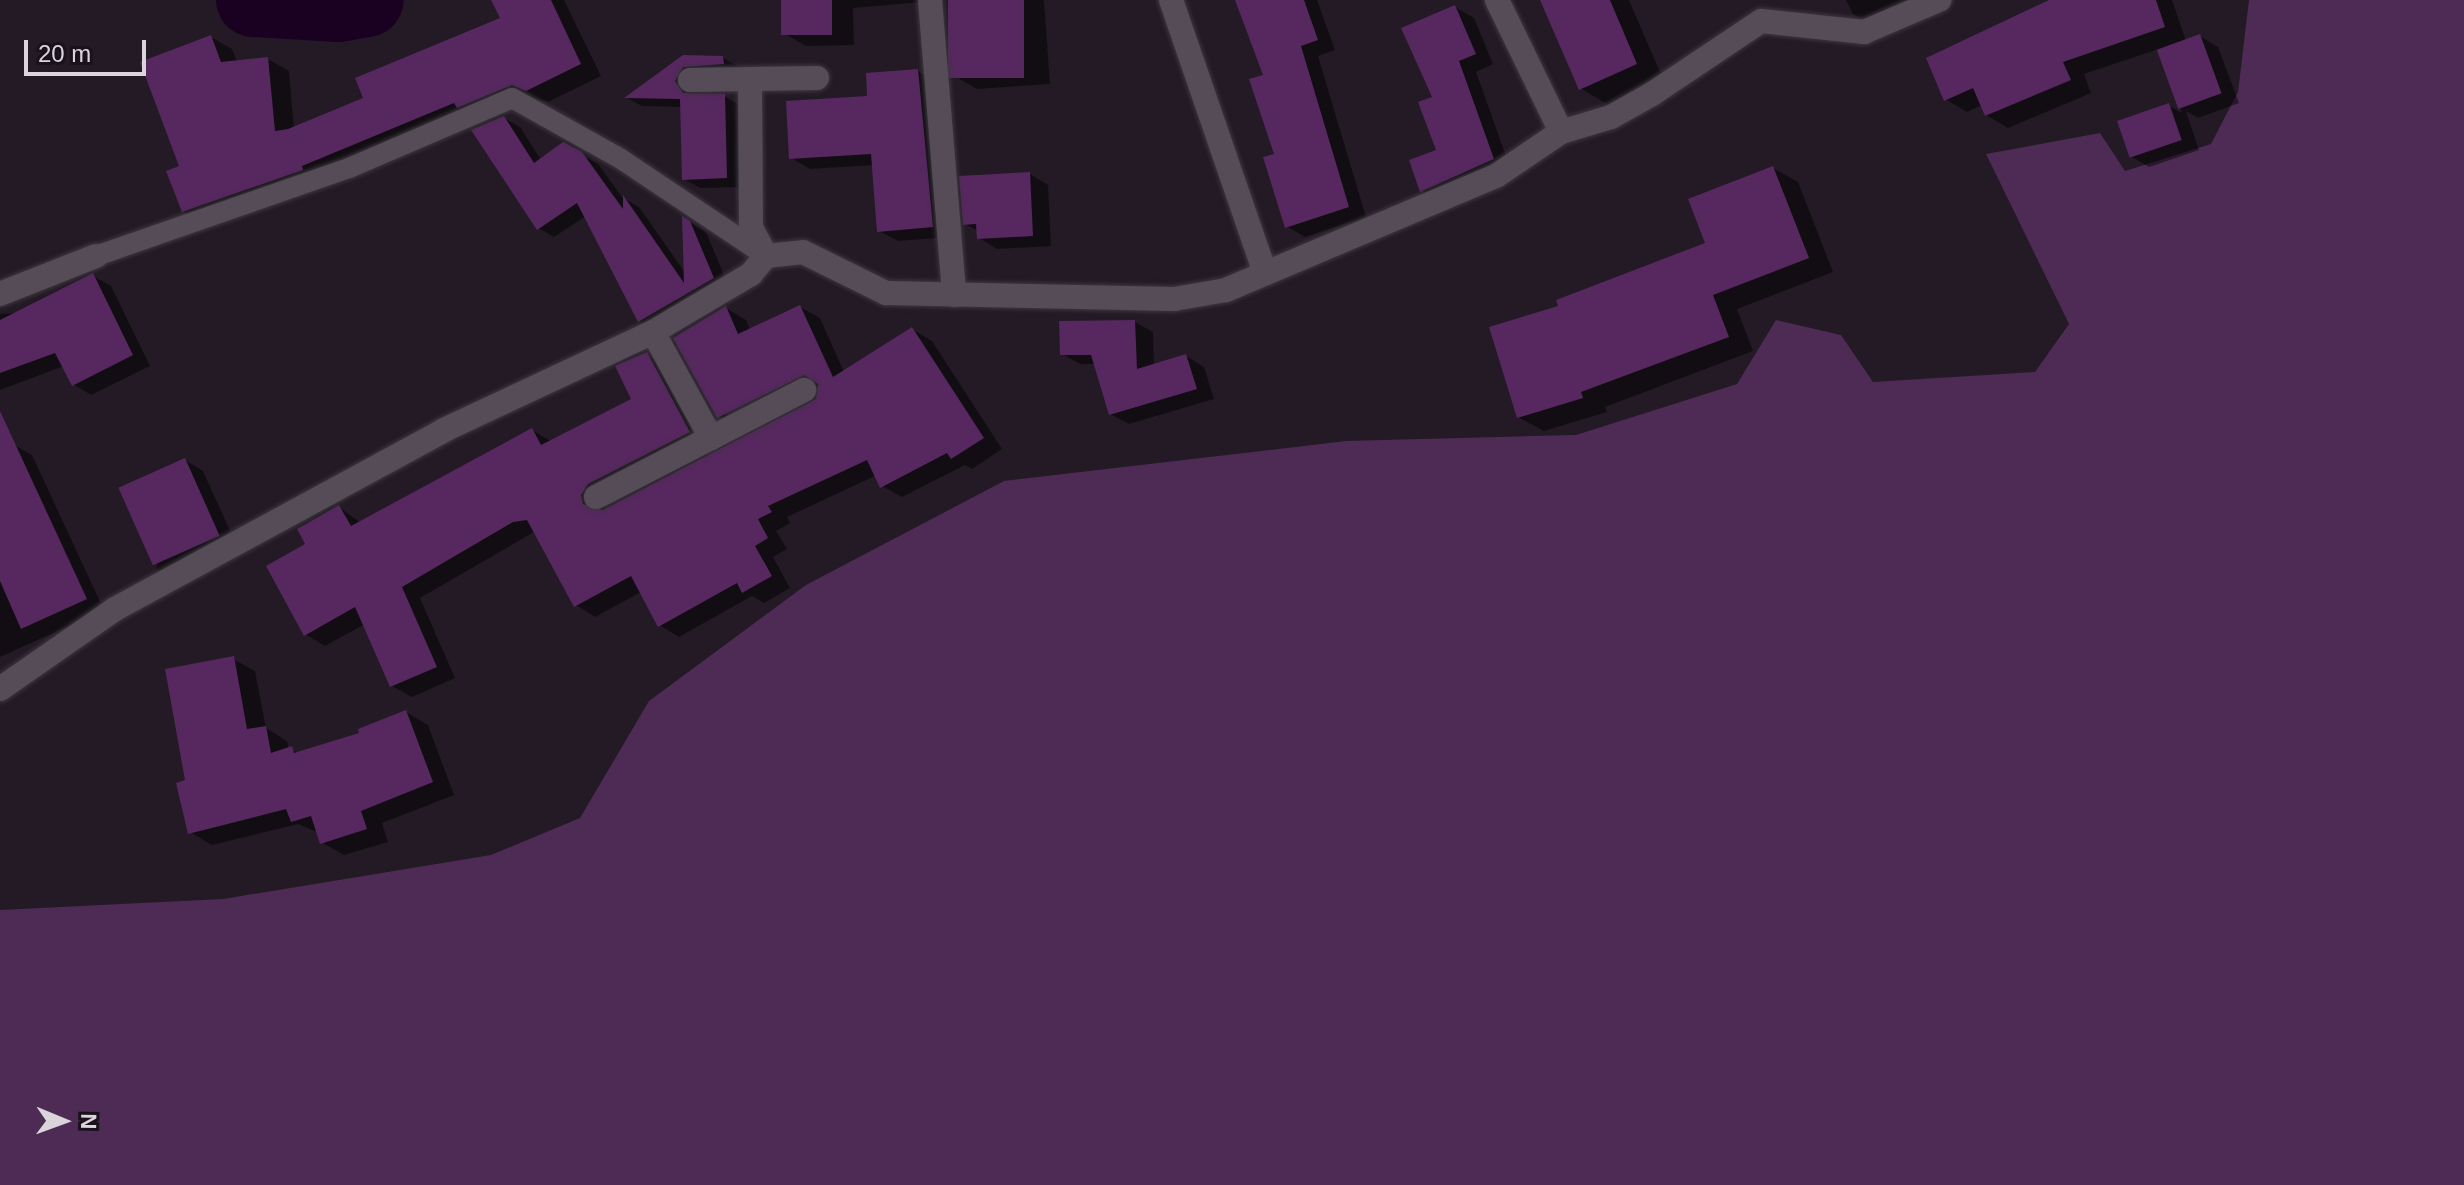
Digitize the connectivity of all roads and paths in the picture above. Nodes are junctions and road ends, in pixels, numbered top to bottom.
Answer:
1 (930, 0) edge
2 (1171, 0) edge
3 (1497, 0) edge
4 (1939, 0) edge
5 (1757, 11) edge
6 (817, 78) dead end
7 (750, 79) junction
8 (690, 80) dead end
9 (1561, 132) junction
10 (96, 256) joint
11 (766, 256) junction
12 (1265, 273) junction
13 (0, 294) edge
14 (954, 295) junction
15 (653, 332) junction
16 (804, 390) dead end
17 (711, 438) junction
18 (596, 497) dead end
19 (0, 689) edge

1 - 14 street
2 - 12 street
3 - 9 street
4 - 5 street
5 - 9 street
6 - 7 street
7 - 8 street
7 - 11 street
9 - 12 street
10 - 11 lane
10 - 13 street
11 - 14 street
11 - 15 street
12 - 14 street
15 - 17 street
15 - 19 street
16 - 17 street
17 - 18 street

